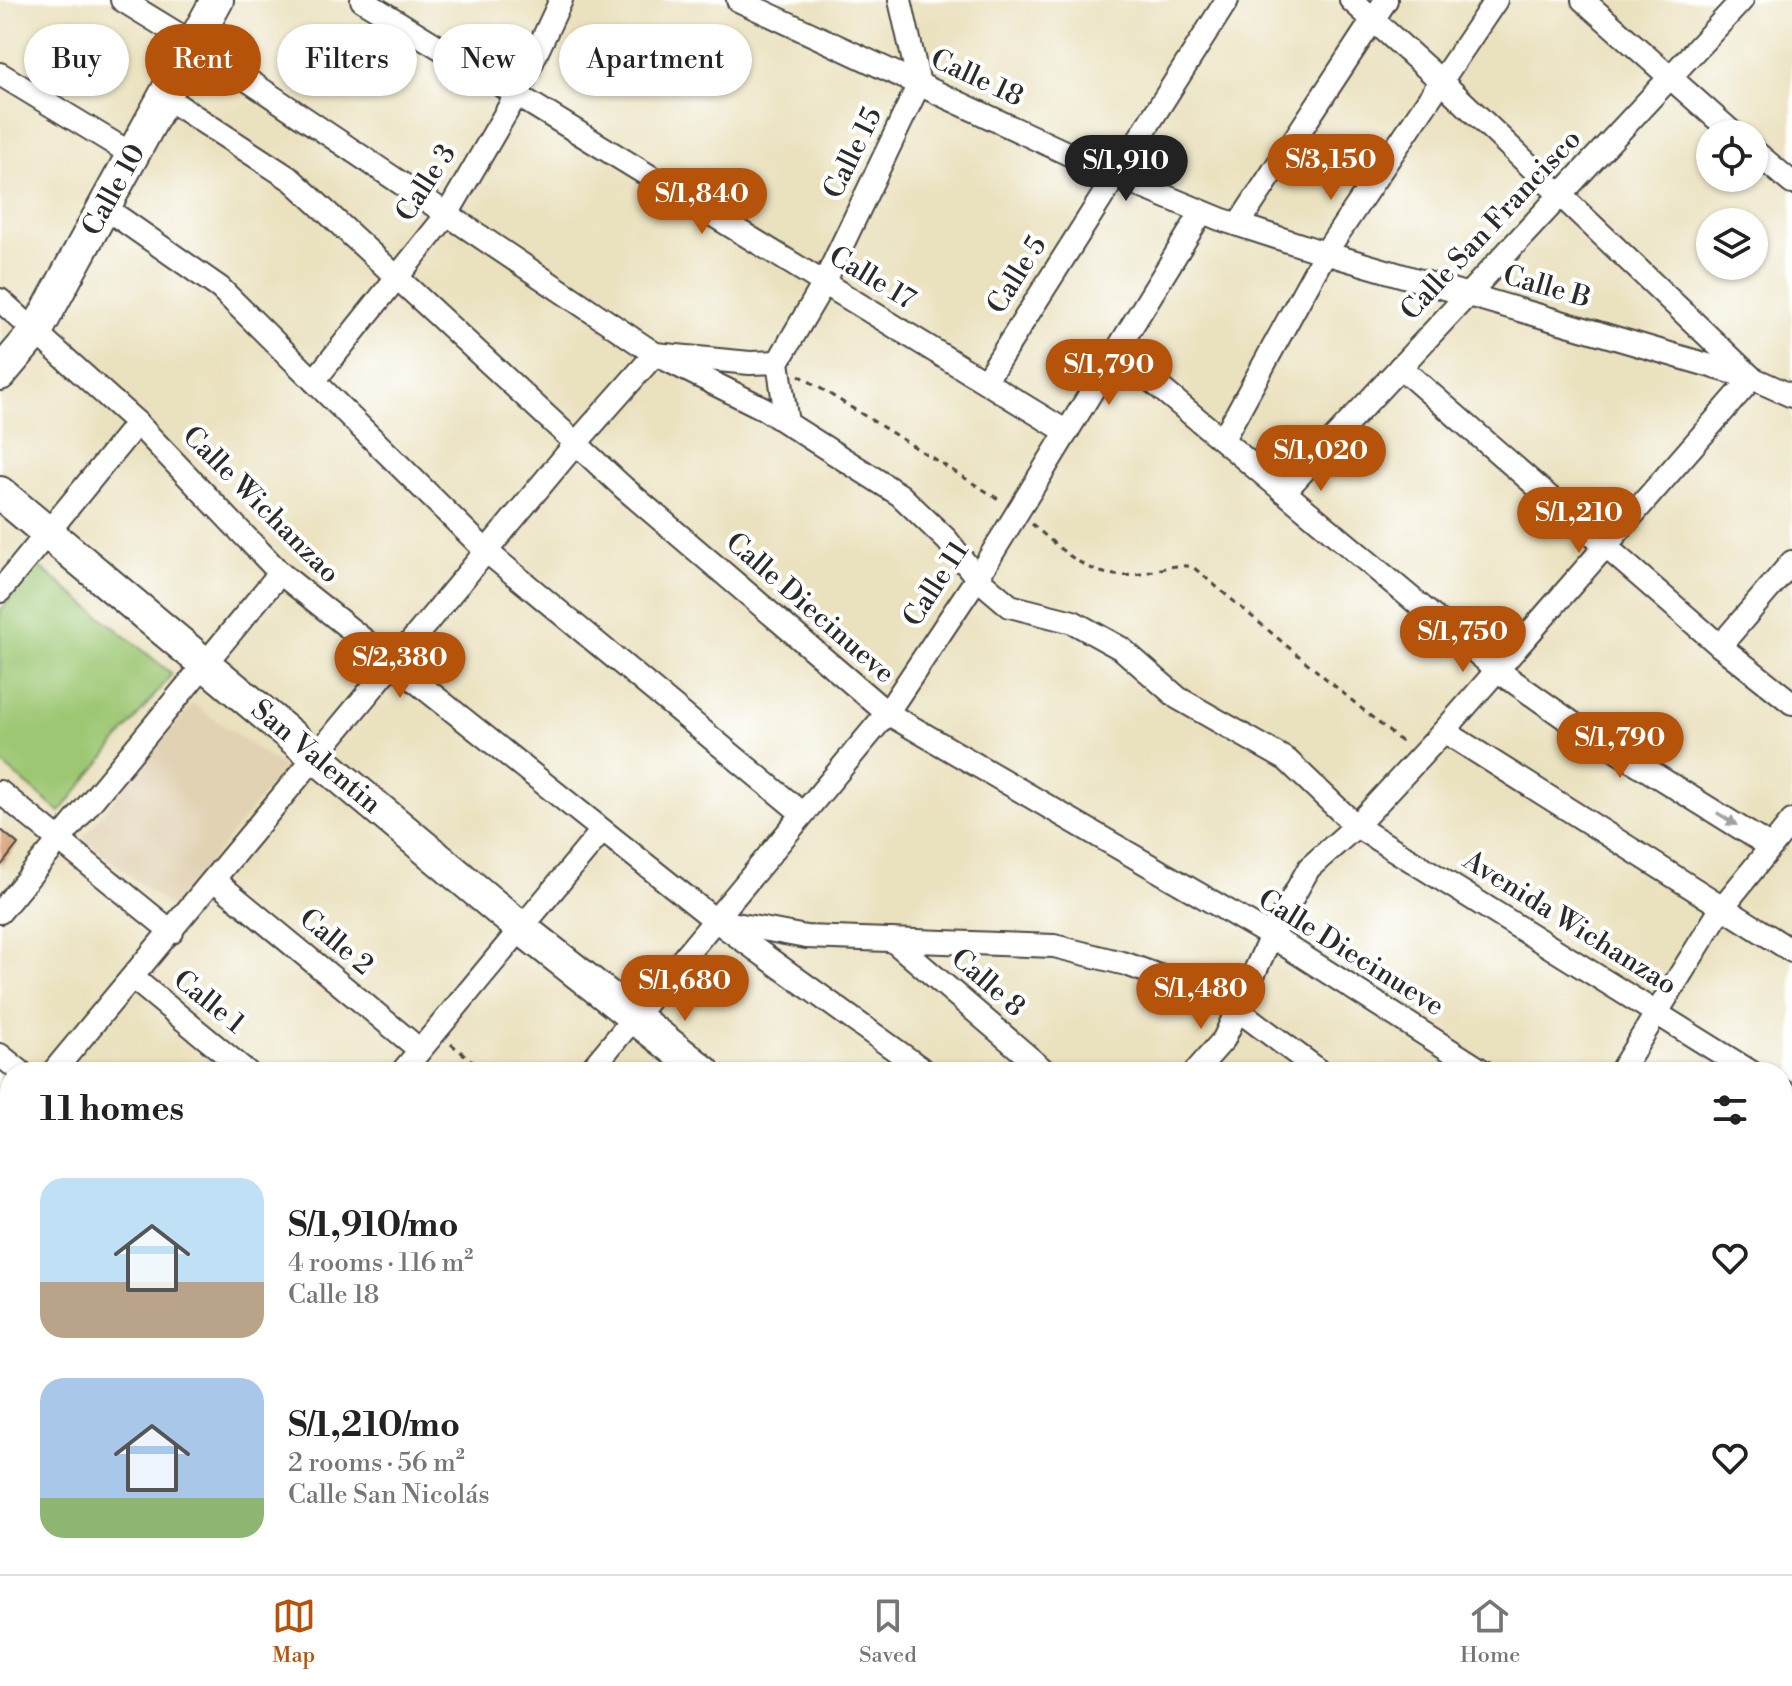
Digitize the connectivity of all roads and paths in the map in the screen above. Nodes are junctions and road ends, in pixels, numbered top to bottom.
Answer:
1 (122, 0) edge
2 (217, 0) edge
3 (362, 0) edge
4 (561, 0) edge
5 (900, 0) edge
6 (1227, 0) edge
7 (1351, 0) edge
8 (1496, 0) edge
9 (1583, 0) edge
10 (1742, 0) edge
11 (740, 1) edge
12 (1380, 10) edge
13 (161, 24) edge
14 (204, 24) edge
15 (543, 39) edge
16 (433, 42) edge
17 (0, 74) edge
18 (1669, 79) junction
19 (1441, 81) junction
20 (919, 84) junction
21 (261, 90) edge
22 (516, 96) edge
23 (524, 96) edge
24 (165, 97) joint
25 (1717, 120) edge
26 (133, 155) junction
27 (1768, 163) edge
28 (1116, 176) junction
29 (1792, 183) edge
30 (1560, 196) junction
31 (104, 207) junction
32 (1202, 212) junction
33 (446, 216) junction
34 (1238, 225) junction
35 (1325, 253) junction
36 (395, 277) junction
37 (823, 285) junction
38 (1467, 294) junction
39 (0, 300) edge
40 (37, 330) junction
41 (1116, 351) junction
42 (655, 354) junction
43 (778, 362) junction
44 (1400, 367) junction
45 (0, 374) edge
46 (1752, 378) junction
47 (986, 380) junction
48 (314, 381) junction
49 (1792, 396) edge
50 (137, 423) junction
51 (787, 423) junction
52 (1067, 432) junction
53 (1223, 439) junction
54 (577, 442) junction
55 (1284, 492) junction
56 (0, 493) edge
57 (1017, 511) junction
58 (0, 516) edge
59 (42, 540) junction
60 (1604, 547) junction
61 (486, 551) junction
62 (1792, 562) edge
63 (280, 573) junction
64 (977, 578) junction
65 (0, 591) edge
66 (1720, 646) junction
67 (392, 664) junction
68 (1497, 670) junction
69 (200, 671) junction
70 (1792, 703) edge
71 (887, 713) junction
72 (1444, 731) junction
73 (1420, 758) junction
74 (310, 763) junction
75 (0, 792) edge
76 (803, 814) junction
77 (1792, 821) edge
78 (1356, 826) junction
79 (601, 832) junction
80 (59, 841) junction
81 (1771, 847) junction
82 (214, 880) junction
83 (1721, 909) junction
84 (0, 912) edge
85 (715, 920) junction
86 (172, 932) junction
87 (516, 934) junction
88 (1271, 936) junction
89 (892, 940) junction
90 (1792, 951) edge
91 (133, 978) junction
92 (1238, 1010) junction
93 (1654, 1011) junction
94 (628, 1025) junction
95 (435, 1032) junction
96 (420, 1050) junction
97 (62, 1062) edge
98 (235, 1062) edge
99 (410, 1062) edge
100 (473, 1062) edge
101 (597, 1062) edge
102 (665, 1062) edge
103 (688, 1062) edge
104 (912, 1062) edge
105 (1034, 1062) edge
106 (1204, 1062) edge
107 (1308, 1062) edge
108 (1468, 1062) edge
109 (1626, 1062) edge
110 (1735, 1062) edge

1 - 13 street, Avenida Wichanzao
2 - 14 main road, Calle 10
3 - 16 street, Calle 17
4 - 15 street, Calle 3
5 - 20 street
6 - 28 street, Calle 5
7 - 12 street
8 - 19 street
9 - 18 street
10 - 18 street, Calle San Francisco
11 - 20 street, Calle 18
12 - 19 street
12 - 34 street
17 - 26 street
18 - 25 street
18 - 30 street, Calle San Francisco
19 - 30 street
19 - 35 street
20 - 28 street, Calle 18
20 - 37 street, Calle 15
21 - 33 street, Avenida Wichanzao
22 - 33 street, Calle 3
23 - 37 street, Calle 17
24 - 26 main road, Calle 10
24 - 36 street, Calle Diecinueve
26 - 31 main road, Calle 10
27 - 29 street
28 - 32 street, Calle 18
28 - 47 street, Calle 5
30 - 38 street, Calle San Francisco
30 - 46 street
31 - 40 main road, Calle 10
31 - 48 street
32 - 34 street, Calle 18
32 - 41 street, Calle 11
33 - 36 street, Calle 3
33 - 42 street, Avenida Wichanzao
34 - 35 street, Calle B
35 - 38 street, Calle B
35 - 53 street
36 - 48 street, Calle 3
36 - 54 street, Calle Diecinueve
37 - 43 street, Calle 15
37 - 47 street, Calle 17
38 - 44 street, Calle San Francisco
38 - 46 street, Calle B
39 - 40 street, Calle Wichanzao
40 - 45 main road, Calle 10
40 - 50 street, Calle Wichanzao
41 - 52 street, Calle 11
41 - 53 street
42 - 43 street
42 - 51 street, Avenida Wichanzao
42 - 54 street
43 - 51 street
43 - 57 path
44 - 55 street, Calle San Francisco
44 - 60 street
46 - 49 street, Calle B
46 - 60 street
47 - 52 street, Calle 17
48 - 61 street
50 - 59 street
50 - 63 street, Calle Wichanzao
51 - 64 street, Avenida Wichanzao
52 - 57 street, Calle 11
53 - 55 street
54 - 61 street
54 - 71 street, Calle Diecinueve
55 - 68 street
56 - 59 main road, San Valentin
57 - 64 street, Calle 11
57 - 73 path
58 - 59 main road, San Valentin
59 - 65 street
59 - 69 main road, San Valentin
60 - 66 street
60 - 68 street
61 - 67 street
61 - 76 street
62 - 66 street
63 - 67 street, Calle Wichanzao
63 - 69 street
64 - 71 street, Calle 11
64 - 78 street, Avenida Wichanzao
66 - 70 street
67 - 74 street
67 - 79 street, Calle Wichanzao
68 - 72 street
68 -> 81 street
69 - 74 main road, San Valentin
69 - 80 street
71 - 76 street, Calle 11
71 - 88 street, Calle Diecinueve
72 - 73 street
72 - 83 street
73 - 78 street
74 - 82 street
74 - 87 main road, San Valentin
75 - 80 street
76 - 85 street, Calle 11
77 - 81 street
78 - 88 street
78 - 93 street, Avenida Wichanzao
79 - 85 street, Calle Wichanzao
79 - 87 street
80 - 84 street
80 - 86 street
81 - 83 street
82 - 86 street
82 - 96 street, Calle 2
83 - 90 street
83 - 93 street
85 - 89 street
85 - 94 street, Calle 11
85 - 104 street, Calle Wichanzao
86 - 91 street
87 - 94 main road, San Valentin
87 - 95 street
88 - 92 street
88 - 108 street, Calle Diecinueve
89 - 92 street
89 - 105 street, Calle 8
91 - 97 street
91 - 98 street, Calle 1
92 - 106 street
92 - 107 street
93 - 109 street
93 - 110 street, Avenida Wichanzao
94 - 101 street, Calle 11
94 - 102 main road
94 - 103 main road
95 - 96 street
95 - 100 path
96 - 99 street

